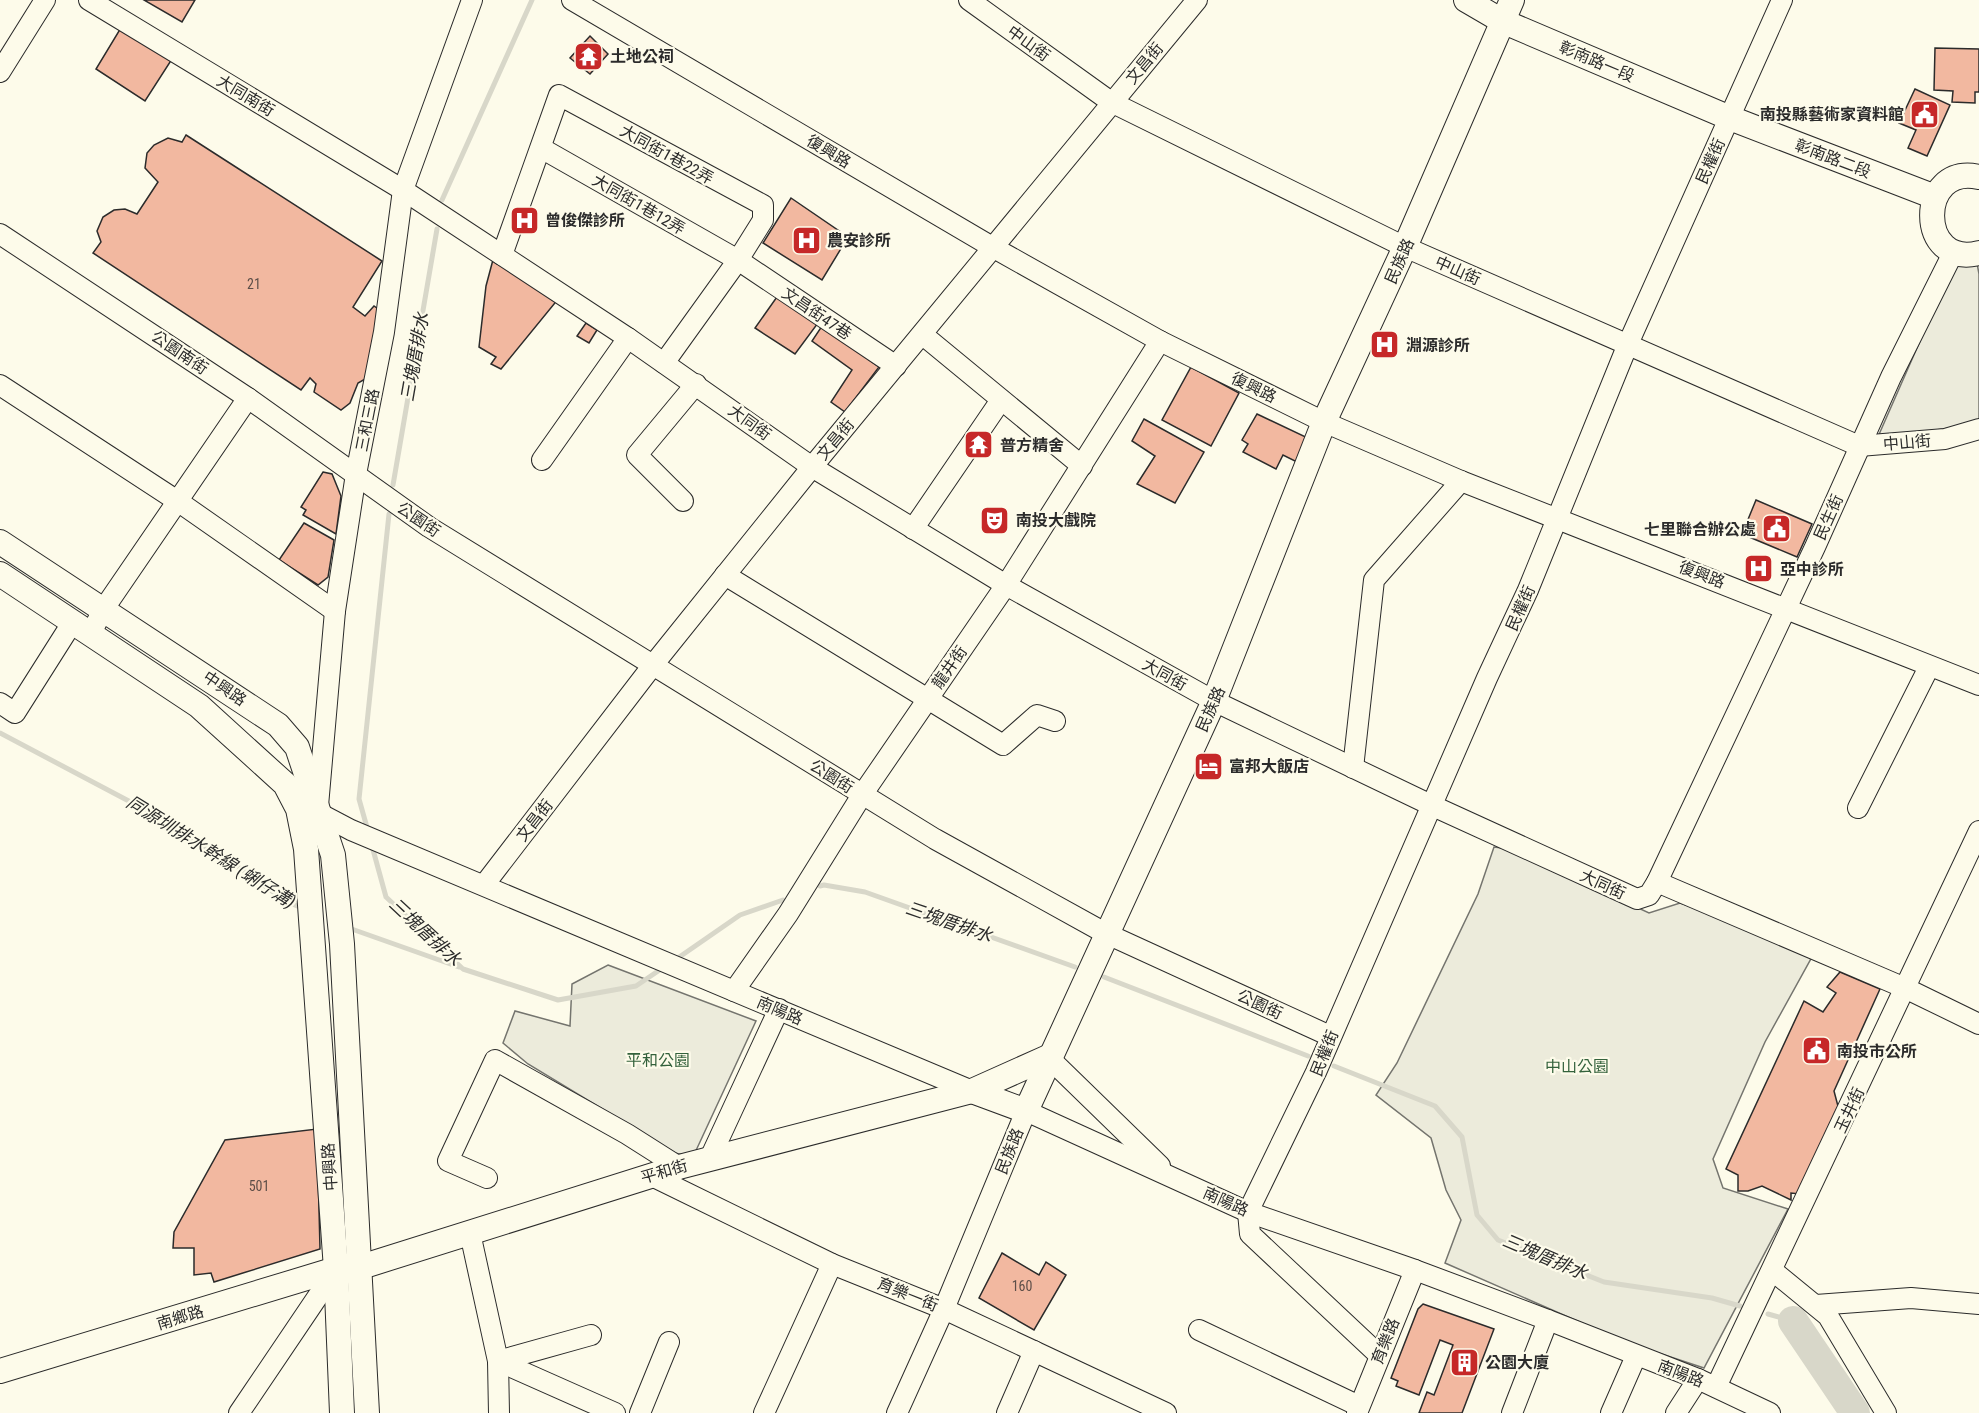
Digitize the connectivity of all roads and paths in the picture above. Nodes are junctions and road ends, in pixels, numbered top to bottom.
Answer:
1 (45, 0) edge
2 (88, 0) edge
3 (472, 0) edge
4 (572, 0) edge
5 (969, 0) edge
6 (1197, 0) edge
7 (1466, 0) edge
8 (1782, 0) edge
9 (1508, 10) edge
10 (0, 72) edge
11 (1111, 102) junction
12 (1730, 118) junction
13 (541, 148) junction
14 (1979, 177) edge
15 (403, 190) junction
16 (1935, 197) junction
17 (0, 234) edge
18 (1405, 247) junction
19 (994, 248) junction
20 (1954, 251) junction
21 (1979, 253) edge
22 (502, 255) junction
23 (738, 260) junction
24 (923, 335) junction
25 (628, 338) junction
26 (1160, 341) junction
27 (1628, 344) junction
28 (664, 363) junction
29 (896, 366) junction
30 (696, 384) junction
31 (0, 385) edge
32 (248, 398) junction
33 (1001, 400) junction
34 (1324, 422) junction
35 (1979, 429) edge
36 (1859, 446) junction
37 (542, 460) dead end
38 (1082, 466) junction
39 (812, 467) junction
40 (356, 474) junction
41 (1461, 481) junction
42 (683, 501) dead end
43 (179, 502) junction
44 (1557, 518) junction
45 (914, 529) junction
46 (0, 542) edge
47 (0, 574) edge
48 (725, 575) junction
49 (1006, 585) junction
50 (1786, 606) junction
51 (103, 610) junction
52 (335, 611) junction
53 (81, 629) junction
54 (653, 665) junction
55 (1929, 666) junction
56 (215, 682) junction
57 (1979, 685) edge
58 (927, 700) junction
59 (1214, 701) junction
60 (0, 703) edge
61 (199, 706) junction
62 (1055, 721) dead end
63 (1353, 768) junction
64 (285, 784) junction
65 (862, 795) junction
66 (1433, 806) junction
67 (1858, 808) dead end
68 (318, 815) junction
69 (1979, 831) edge
70 (306, 849) junction
71 (1657, 882) junction
72 (484, 885) junction
73 (1105, 933) junction
74 (1905, 988) junction
75 (734, 991) junction
76 (778, 1010) junction
77 (1979, 1023) edge
78 (1330, 1036) junction
79 (1048, 1057) junction
80 (972, 1091) junction
81 (1026, 1111) junction
82 (710, 1158) junction
83 (679, 1167) junction
84 (650, 1175) junction
85 (1171, 1177) junction
86 (487, 1178) dead end
87 (1248, 1212) junction
88 (358, 1228) junction
89 (470, 1233) junction
90 (832, 1264) junction
91 (360, 1268) junction
92 (336, 1269) junction
93 (1415, 1270) junction
94 (1773, 1270) junction
95 (1979, 1304) edge
96 (1816, 1305) junction
97 (944, 1309) junction
98 (1548, 1320) junction
99 (1199, 1330) dead end
100 (591, 1335) dead end
101 (669, 1342) dead end
102 (1034, 1351) junction
103 (1379, 1355) junction
104 (1636, 1356) junction
105 (498, 1361) junction
106 (0, 1371) edge
107 (1698, 1379) junction
108 (1716, 1387) junction
109 (1358, 1410) edge
110 (1158, 1411) edge
111 (239, 1413) edge
112 (342, 1413) edge
113 (366, 1413) edge
114 (499, 1413) edge
115 (615, 1413) edge
116 (640, 1413) edge
117 (764, 1413) edge
118 (897, 1413) edge
119 (1006, 1413) edge
120 (1512, 1413) edge
121 (1611, 1413) edge
122 (1676, 1413) edge
123 (1770, 1413) edge
124 (1886, 1413) edge

1 - 10 street
2 - 15 street, 大同南街
3 - 15 street, 三和三路
4 - 19 street, 復興路
5 - 11 street, 中山街
6 - 11 street, 文昌街
7 - 9 main road, 彰南路一段
8 - 12 street, 民權街
9 - 12 main road, 彰南路一段
9 - 18 main road, 民族路
11 - 18 street, 中山街
11 - 19 street, 文昌街
12 - 16 main road, 彰南路二段
12 - 27 street, 民權街
13 - 22 street
13 - 23 street, 大同街1巷12弄
13 - 23 street, 大同街1巷22弄
14 - 16 main road
15 - 22 street, 大同街
15 - 40 street, 三和三路
16 - 20 main road
17 - 32 street, 公園南街
18 - 27 street, 中山街
18 - 34 main road, 民族路
19 - 24 street, 文昌街
19 - 26 street, 復興路
20 - 21 main road
20 - 36 street, 民生街
22 - 25 street, 大同街
23 - 28 street
23 - 29 street, 文昌街47巷
24 - 29 street, 文昌街
24 - 33 street
25 - 28 street, 大同街
25 - 37 street
26 - 34 street, 復興路
26 - 38 street, 龍井街
27 - 36 street, 中山街
27 - 44 street, 民權街
28 - 30 street, 大同街
29 - 39 street, 文昌街
30 - 39 street, 大同街
30 - 42 street
31 - 43 street
32 - 40 street, 公園南街
32 - 43 street
33 - 38 street
33 - 45 street
34 - 41 street, 復興路
34 - 59 main road, 民族路
35 - 36 street, 中山街
36 - 50 street, 民生街
38 - 49 street, 龍井街
39 - 45 street, 大同街
39 - 48 street, 文昌街
40 - 52 street, 三和三路
40 - 54 street, 公園街
41 - 44 street, 復興路
41 - 63 street
43 - 51 street
43 - 52 street
44 - 50 street, 復興路
44 - 66 street, 民權街
45 - 49 street, 大同街
46 - 51 main road, 中興路
47 - 53 main road, 中興路
48 - 54 street, 文昌街
48 - 58 street
49 - 58 street, 龍井街
49 - 59 street, 大同街
50 - 55 street, 復興路
50 - 71 street, 民生街
51 - 53 street
51 - 56 main road, 中興路
52 - 68 street, 三和三路
53 - 60 street
53 - 61 main road, 中興路
54 - 65 street, 公園街
54 - 72 street, 文昌街
55 - 57 street, 復興路
55 - 67 street
56 - 61 main road
56 - 68 main road, 中興路
58 - 62 street
58 - 65 street, 龍井街
59 - 63 street, 大同街
59 - 73 main road, 民族路
61 - 64 main road, 中興路
63 - 66 street, 大同街
64 - 68 street
64 - 70 main road, 中興路
65 - 73 street, 公園街
65 - 75 street, 龍井街
66 - 71 street, 大同街
66 - 78 street, 民權街
68 - 70 street, 三和三路
68 - 72 street
68 - 88 main road, 中興路
69 - 74 street, 玉井街
70 - 92 main road, 中興路
71 - 74 street
72 - 75 street, 南陽路
73 - 78 street, 公園街
73 - 79 main road, 民族路
74 - 77 street
74 - 94 street, 玉井街
75 - 76 street, 南陽路
76 - 80 street, 南陽路
76 - 82 street
78 - 87 street, 民權街
79 - 80 main road, 平和街
79 - 81 main road, 民族路
79 - 85 street
80 - 81 main road, 南陽路
80 - 82 main road, 平和街
81 - 85 street, 南陽路
81 - 97 street, 民族路
82 - 83 main road, 平和街
83 - 84 main road, 平和街
83 - 86 street
84 - 89 main road, 平和街
84 - 90 street, 育樂一街
85 - 87 street, 南陽路
87 - 93 street, 南陽路
87 - 103 street
88 - 91 main road, 中興路
88 - 92 street
89 - 91 main road, 平和街
89 - 105 street
90 - 97 street, 育樂一街
90 - 117 street
91 - 92 main road, 南鄉路
91 - 113 main road, 中興路
92 - 106 main road, 南鄉路
92 - 111 street
92 - 112 main road, 中興路
93 - 98 street, 南陽路
93 - 103 street, 育樂路
94 - 96 street
94 - 108 street, 玉井街
95 - 96 street
96 - 124 street
97 - 102 street, 育樂一街
97 - 118 street, 民族路
98 - 104 street, 南陽路
98 - 120 street
99 - 109 street
100 - 105 street
101 - 116 street
102 - 110 street, 育樂一街
102 - 119 street
103 - 109 street, 育樂路
104 - 107 street, 南陽路
104 - 121 street
105 - 114 street
105 - 115 street
107 - 108 street, 南陽路
107 - 122 street
108 - 123 street, 南陽路

